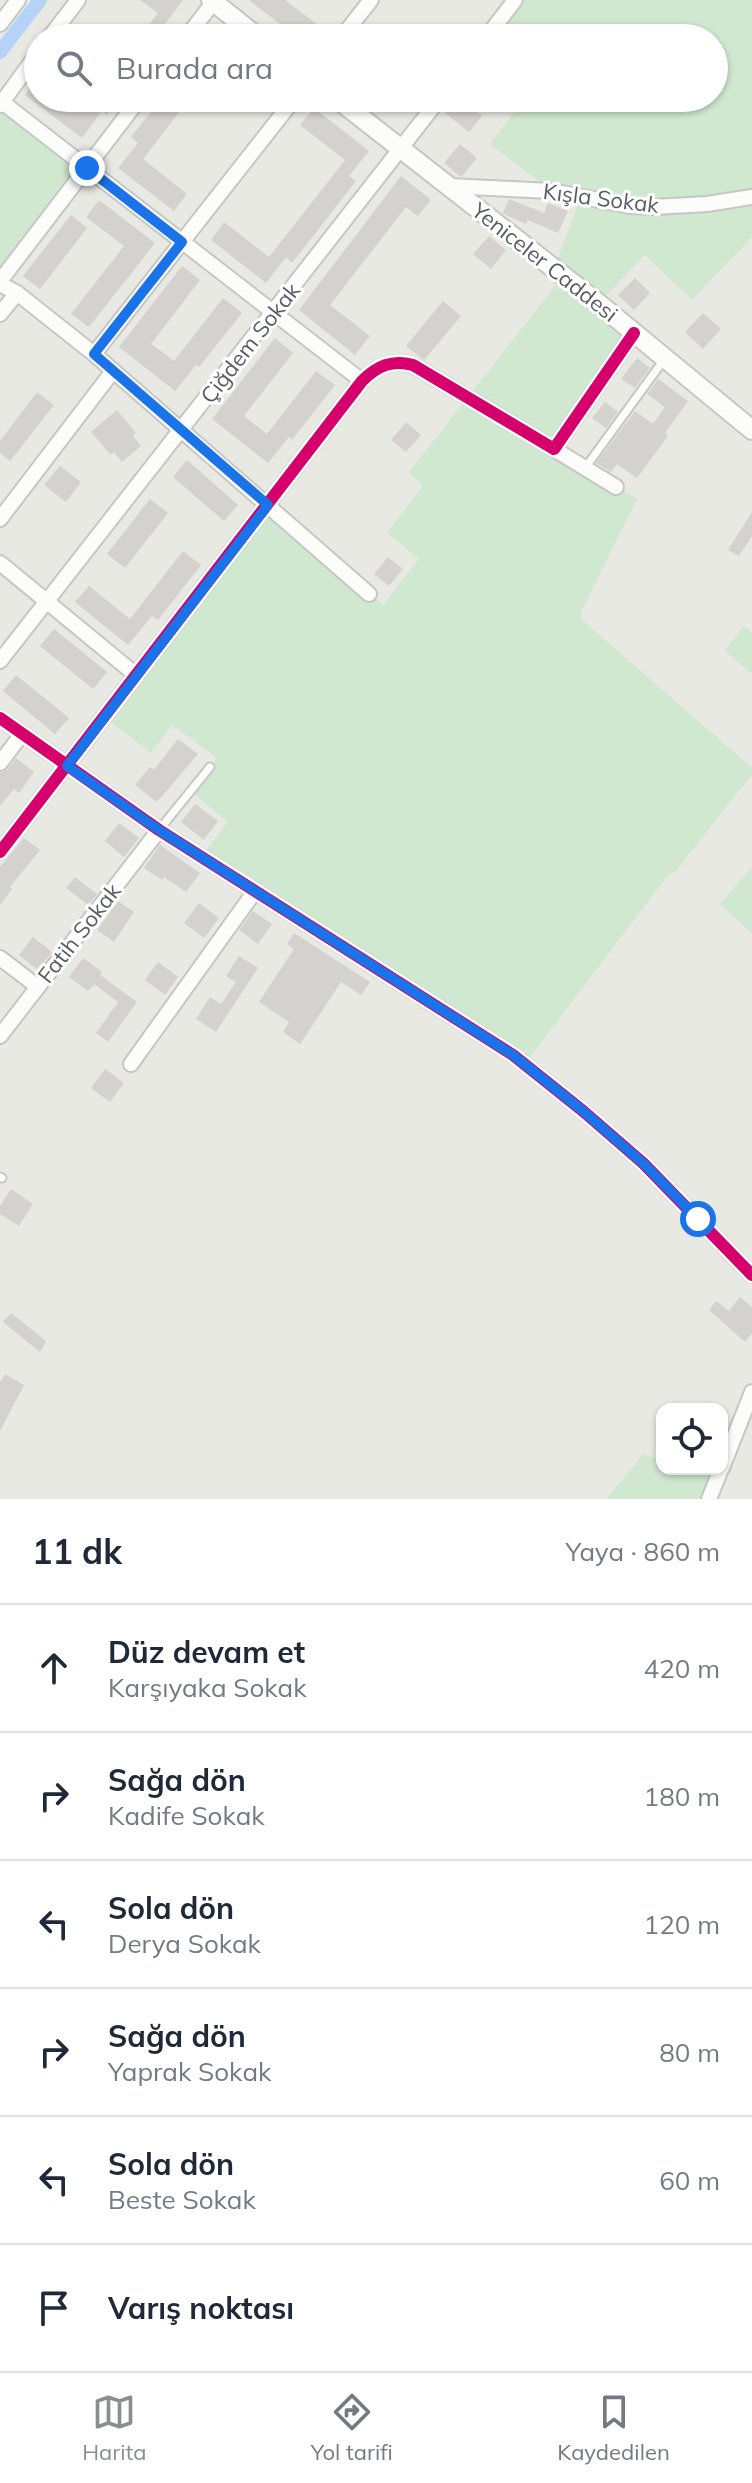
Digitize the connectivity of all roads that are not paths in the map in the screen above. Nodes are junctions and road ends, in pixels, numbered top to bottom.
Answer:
1 (18, 0) edge
2 (78, 0) edge
3 (371, 0) edge
4 (515, 0) edge
5 (213, 1) edge
6 (0, 24) edge
7 (60, 24) edge
8 (196, 24) edge
9 (242, 24) edge
10 (352, 24) edge
11 (497, 24) edge
12 (24, 72) edge
13 (1, 103) edge
14 (129, 112) edge
15 (284, 112) edge
16 (354, 112) edge
17 (429, 112) edge
18 (401, 149) junction
19 (87, 168) junction
20 (450, 186) junction
21 (752, 197) edge
22 (182, 242) junction
23 (0, 282) edge
24 (17, 293) junction
25 (0, 314) edge
26 (273, 314) junction
27 (634, 333) junction
28 (94, 354) junction
29 (665, 359) junction
30 (113, 371) junction
31 (362, 381) junction
32 (182, 430) junction
33 (752, 430) edge
34 (554, 449) junction
35 (585, 468) junction
36 (616, 487) dead end
37 (268, 505) junction
38 (0, 519) edge
39 (0, 563) edge
40 (369, 594) dead end
41 (47, 602) junction
42 (0, 661) edge
43 (136, 675) junction
44 (0, 718) edge
45 (22, 734) junction
46 (0, 763) edge
47 (67, 766) junction
48 (210, 767) dead end
49 (159, 830) junction
50 (0, 852) edge
51 (255, 891) junction
52 (0, 958) edge
53 (38, 987) junction
54 (0, 1036) edge
55 (131, 1064) dead end
56 (752, 1275) edge
57 (752, 1392) edge
58 (728, 1453) edge
59 (719, 1475) edge
60 (709, 1499) edge

1 - 6 street
2 - 7 street
3 - 10 street
4 - 11 street
5 - 8 street
5 - 9 street
12 - 13 street
13 - 19 street
14 - 19 street
15 - 22 street
16 - 18 street, Yeniceler Caddesi
17 - 18 street, Çiğdem Sokak
18 - 20 street, Yeniceler Caddesi
18 - 26 street, Çiğdem Sokak
19 - 22 street
19 - 23 street
20 - 21 street, Kışla Sokak
20 - 27 street, Yeniceler Caddesi
22 - 26 street
22 - 28 street
23 - 24 street
24 - 25 street
24 - 28 street
26 - 31 street
26 - 32 street, Çiğdem Sokak
27 - 29 street, Yeniceler Caddesi
27 - 34 street
28 - 30 street
29 - 33 street, Yeniceler Caddesi
29 - 35 lane
30 - 32 street
30 - 38 street
31 - 34 street
31 - 37 street
32 - 37 street
32 - 41 street, Çiğdem Sokak
34 - 35 street
35 - 36 street
37 - 40 street
37 - 43 street
39 - 41 street
41 - 42 street, Çiğdem Sokak
41 - 43 street
43 - 47 street
44 - 45 street
45 - 46 street
45 - 47 street
47 - 49 street
47 - 50 street
48 - 49 lane
49 - 51 street
49 - 53 street, Fatih Sokak
51 - 55 street
51 - 56 street
52 - 53 street
53 - 54 street, Fatih Sokak
57 - 58 street
59 - 60 street

